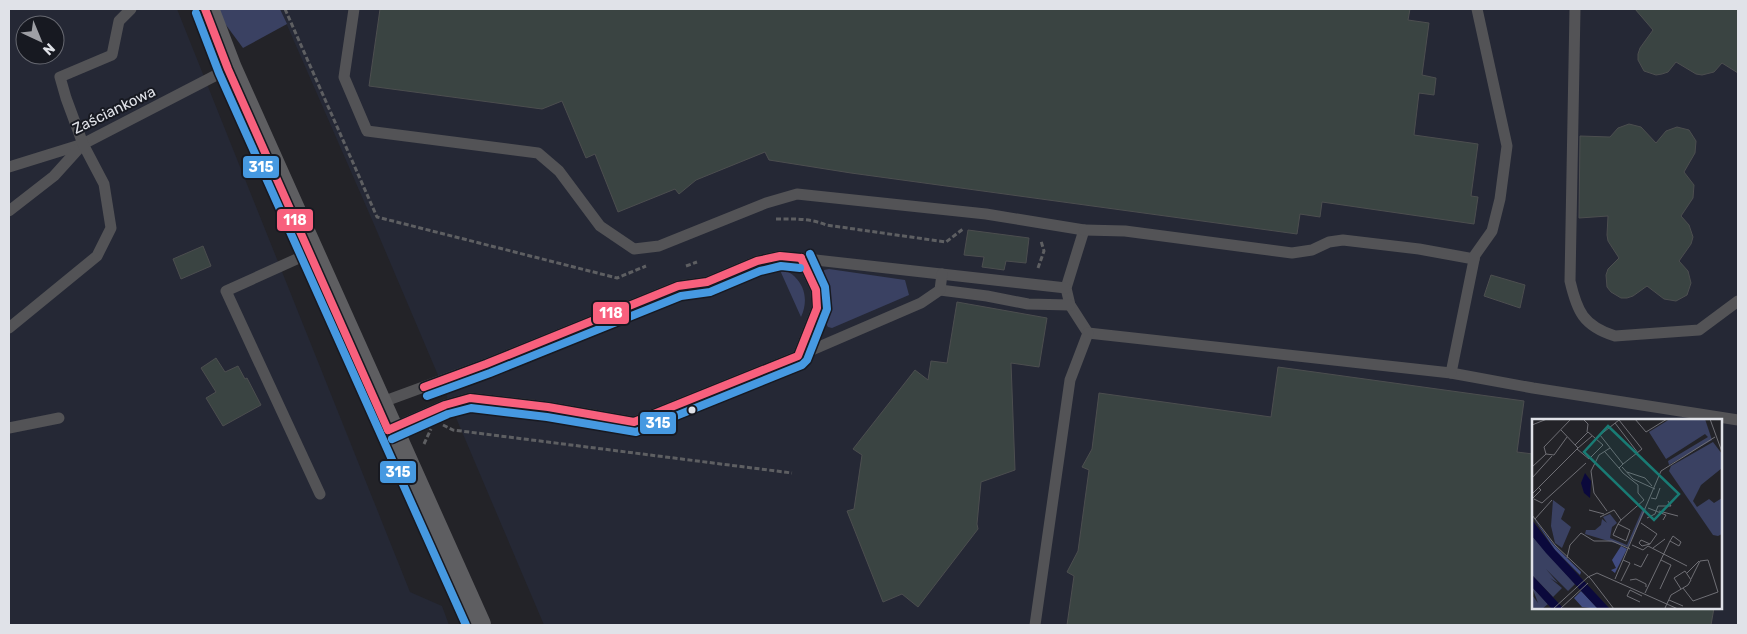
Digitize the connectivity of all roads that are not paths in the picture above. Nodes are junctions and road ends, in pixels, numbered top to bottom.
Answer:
1 (131, 9) edge
2 (205, 9) edge
3 (354, 9) edge
4 (1477, 9) edge
5 (1575, 9) edge
6 (228, 69) junction
7 (83, 144) junction
8 (9, 167) edge
9 (9, 211) edge
10 (1084, 230) junction
11 (310, 253) junction
12 (801, 258) junction
13 (1474, 259) junction
14 (942, 274) junction
15 (1066, 288) junction
16 (940, 290) junction
17 (1738, 301) edge
18 (1070, 305) junction
19 (9, 328) edge
20 (1088, 333) junction
21 (798, 356) junction
22 (1451, 373) junction
23 (377, 404) junction
24 (59, 418) dead end
25 (1738, 420) edge
26 (9, 428) edge
27 (388, 430) junction
28 (320, 494) dead end
29 (477, 625) edge
30 (1035, 625) edge

1 - 7 lane
2 - 6 street
3 - 10 lane
4 - 13 lane
5 - 17 lane
6 - 7 lane, Zaściankowa
6 - 11 street
7 - 8 lane, Zaściankowa
7 - 9 lane
7 - 19 lane
10 - 13 lane
10 - 15 lane
11 - 23 street
11 - 28 lane
12 - 14 lane
12 - 21 lane
12 - 23 lane
13 - 22 lane
14 - 15 lane
14 - 16 lane
15 - 18 lane
16 - 18 lane
16 - 21 lane
18 - 20 lane
20 - 22 lane
20 - 30 lane
21 - 27 lane
22 - 25 lane
23 - 27 street
24 - 26 lane
27 - 29 street

